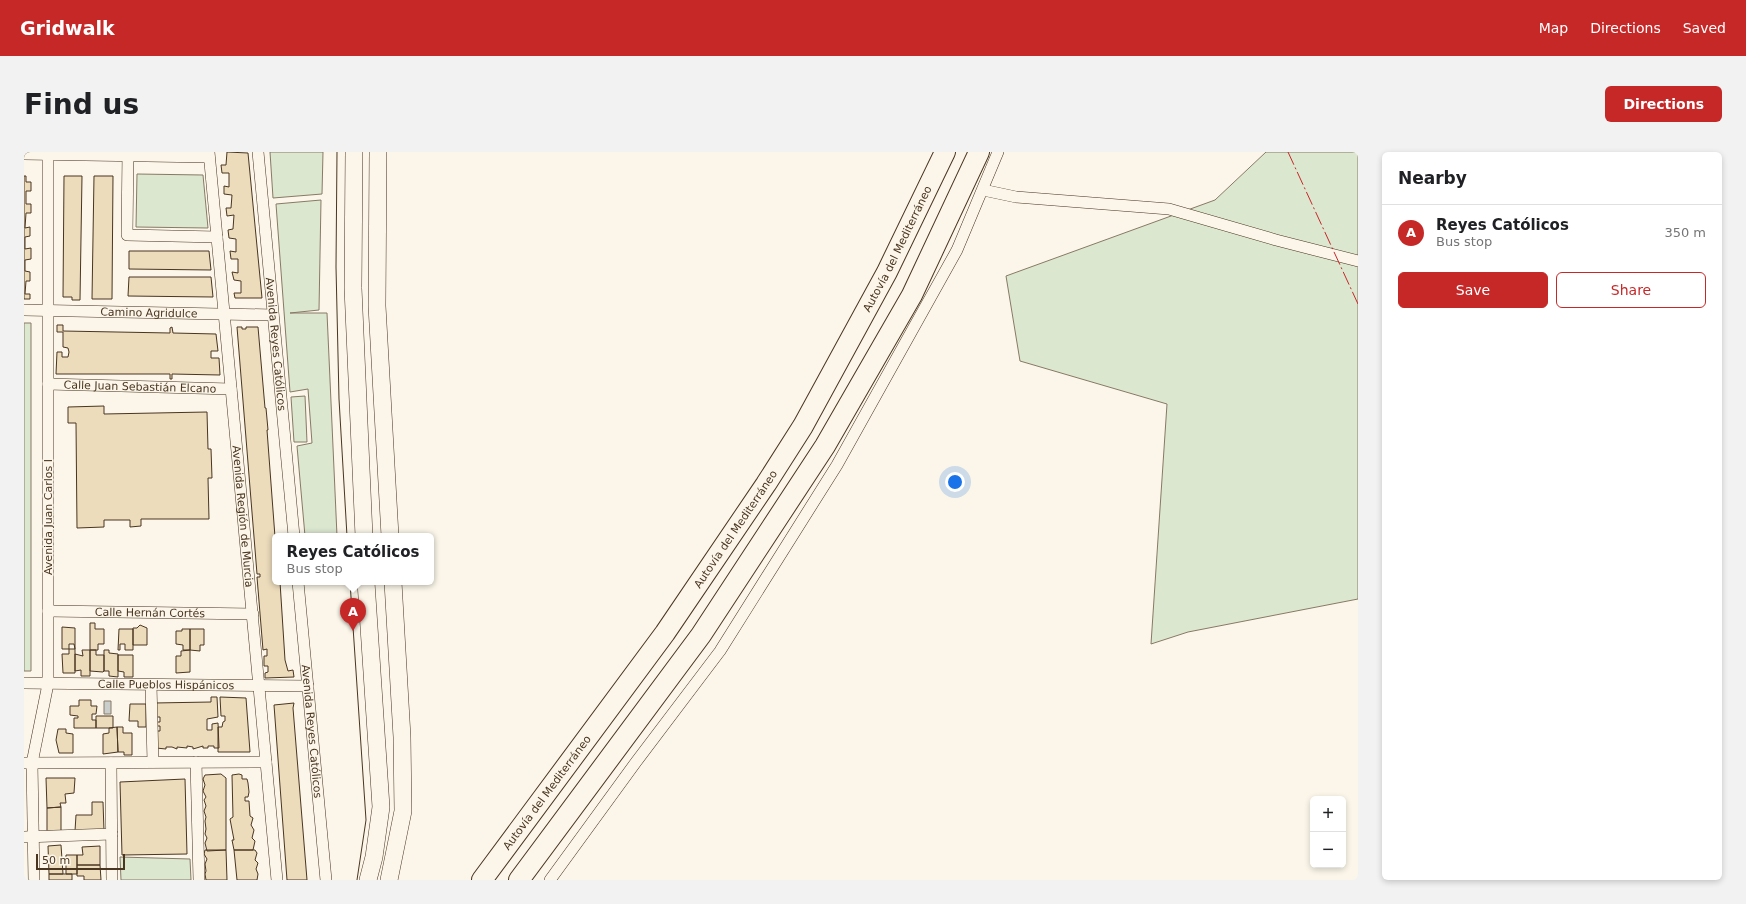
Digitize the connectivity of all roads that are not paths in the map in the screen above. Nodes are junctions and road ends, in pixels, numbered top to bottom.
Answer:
1 (258, 152) edge
2 (354, 152) edge
3 (378, 152) edge
4 (945, 152) edge
5 (979, 152) edge
6 (998, 152) edge
7 (48, 153) edge
8 (24, 154) edge
9 (128, 154) edge
10 (209, 155) edge
11 (983, 190) junction
12 (217, 237) junction
13 (1358, 261) edge
14 (24, 310) edge
15 (48, 311) junction
16 (224, 314) junction
17 (273, 315) junction
18 (48, 384) junction
19 (231, 389) junction
20 (294, 533) edge
21 (364, 533) edge
22 (390, 533) edge
23 (298, 585) edge
24 (366, 585) edge
25 (393, 585) edge
26 (48, 611) junction
27 (252, 614) junction
28 (24, 684) edge
29 (48, 684) junction
30 (151, 685) junction
31 (259, 686) junction
32 (308, 686) junction
33 (111, 762) junction
34 (153, 762) junction
35 (196, 762) junction
36 (266, 762) junction
37 (28, 763) edge
38 (112, 834) junction
39 (29, 836) edge
40 (34, 880) edge
41 (112, 880) edge
42 (199, 880) edge
43 (278, 880) edge
44 (326, 880) edge
45 (368, 880) edge
46 (389, 880) edge
47 (482, 880) edge
48 (519, 880) edge
49 (550, 880) edge

1 - 17 street, Avenida Reyes Católicos
2 - 21 main road
3 - 22 main road
4 - 47 highway, Autovía del Mediterráneo
5 - 48 highway
6 - 11 street
7 - 8 street
7 - 9 street
7 - 15 street, Avenida Juan Carlos I
9 - 10 street
9 - 12 street
10 - 12 street, Avenida Región de Murcia
11 - 13 street
11 - 49 street
12 - 16 street, Avenida Región de Murcia
14 - 15 street, Camino Agridulce
15 - 16 street, Camino Agridulce
15 - 18 street, Avenida Juan Carlos I
16 - 17 street, Camino Agridulce
16 - 19 street, Avenida Región de Murcia
17 - 20 street, Avenida Reyes Católicos
18 - 19 street, Calle Juan Sebastián Elcano
18 - 26 street, Avenida Juan Carlos I
19 - 27 street, Avenida Región de Murcia
23 - 32 street, Avenida Reyes Católicos
24 - 45 main road
25 - 46 main road
26 - 27 street, Calle Hernán Cortés
26 - 29 street, Avenida Juan Carlos I
27 - 31 street, Avenida Región de Murcia
28 - 29 street, Calle Pueblos Hispánicos
29 - 30 street, Calle Pueblos Hispánicos
29 - 37 street, Avenida Juan Carlos I
30 - 31 street, Calle Pueblos Hispánicos
30 - 34 street
31 - 32 street, Calle Pueblos Hispánicos
31 - 36 street, Avenida Región de Murcia
32 - 44 street, Avenida Reyes Católicos
33 - 34 street
33 - 37 street
33 - 38 street
34 - 35 street
35 - 36 street
35 - 42 street
36 - 43 street, Avenida Región de Murcia
37 - 39 street, Avenida Juan Carlos I
38 - 39 street
38 - 41 street
39 - 40 street, Avenida Juan Carlos I

